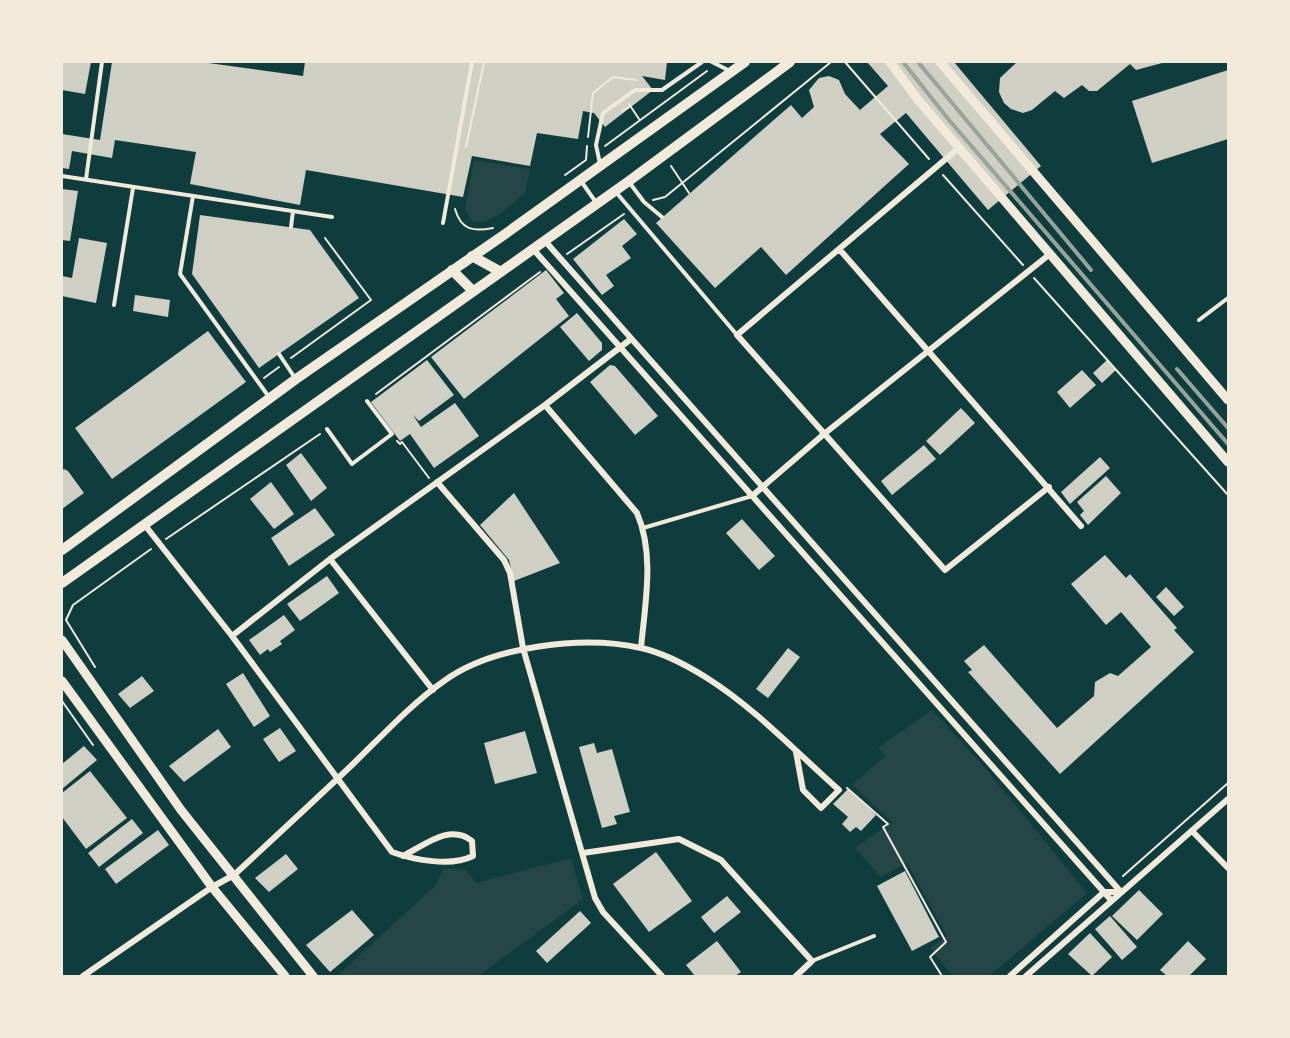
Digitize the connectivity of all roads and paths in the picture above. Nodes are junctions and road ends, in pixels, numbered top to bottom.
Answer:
1 (102, 62) edge
2 (472, 62) edge
3 (484, 62) edge
4 (702, 62) edge
5 (715, 62) edge
6 (745, 62) edge
7 (790, 62) edge
8 (831, 62) edge
9 (890, 62) edge
10 (940, 62) edge
11 (731, 72) junction
12 (637, 81) dead end
13 (640, 113) dead end
14 (644, 117) junction
15 (622, 126) dead end
16 (626, 130) junction
17 (960, 146) junction
18 (596, 152) junction
19 (465, 153) dead end
20 (586, 160) junction
21 (601, 165) junction
22 (62, 176) edge
23 (86, 180) junction
24 (580, 180) junction
25 (558, 181) dead end
26 (628, 182) junction
27 (133, 188) junction
28 (615, 190) junction
29 (193, 196) junction
30 (644, 202) junction
31 (597, 204) junction
32 (455, 208) dead end
33 (629, 210) junction
34 (292, 211) junction
35 (332, 217) dead end
36 (662, 218) dead end
37 (443, 223) dead end
38 (291, 227) dead end
39 (497, 227) dead end
40 (325, 238) dead end
41 (545, 241) junction
42 (533, 249) junction
43 (840, 250) junction
44 (1050, 254) junction
45 (472, 256) junction
46 (560, 259) junction
47 (549, 267) junction
48 (452, 270) junction
49 (501, 272) junction
50 (473, 291) junction
51 (1228, 298) edge
52 (114, 305) dead end
53 (1199, 320) dead end
54 (737, 335) junction
55 (632, 339) junction
56 (621, 348) junction
57 (930, 351) junction
58 (279, 354) dead end
59 (285, 363) junction
60 (296, 379) junction
61 (258, 382) junction
62 (376, 394) dead end
63 (270, 398) junction
64 (1228, 400) edge
65 (367, 401) dead end
66 (545, 405) junction
67 (327, 429) dead end
68 (392, 434) junction
69 (824, 434) junction
70 (717, 436) junction
71 (707, 446) junction
72 (1228, 462) edge
73 (436, 483) junction
74 (762, 486) junction
75 (1049, 488) junction
76 (753, 496) junction
77 (144, 524) junction
78 (1081, 526) dead end
79 (643, 528) junction
80 (62, 550) edge
81 (330, 559) junction
82 (62, 583) edge
83 (880, 620) junction
84 (870, 629) junction
85 (232, 636) junction
86 (62, 640) edge
87 (523, 648) junction
88 (641, 648) junction
89 (62, 681) edge
90 (432, 690) junction
91 (62, 701) edge
92 (93, 745) dead end
93 (991, 746) junction
94 (796, 752) junction
95 (981, 754) junction
96 (337, 780) junction
97 (1228, 783) edge
98 (838, 790) junction
99 (1228, 799) edge
100 (1192, 831) junction
101 (583, 853) junction
102 (403, 856) junction
103 (1228, 868) edge
104 (1123, 876) dead end
105 (230, 878) junction
106 (212, 887) junction
107 (1104, 892) junction
108 (1121, 892) junction
109 (1111, 900) junction
110 (874, 936) dead end
111 (812, 961) junction
112 (83, 976) edge
113 (285, 976) edge
114 (313, 976) edge
115 (662, 976) edge
116 (796, 976) edge
117 (942, 976) edge
118 (1010, 976) edge
119 (1026, 976) edge

1 - 23 lane
2 - 37 lane
3 - 19 path
4 - 18 lane
5 - 11 lane
5 - 14 path
6 - 11 main road
7 - 26 main road
8 - 30 path
9 - 17 street
10 - 64 street
11 - 21 main road
12 - 20 path
13 - 14 path
14 - 16 path
15 - 16 path
16 - 18 path
17 - 43 street
17 - 44 street
18 - 20 path
18 - 21 lane
20 - 25 path
21 - 24 main road
22 - 23 lane
23 - 27 lane
24 - 31 lane
24 - 45 main road
26 - 28 main road
26 - 30 lane
27 - 29 lane
27 - 52 lane
28 - 31 main road
28 - 33 lane
29 - 34 lane
29 - 61 lane
30 - 36 lane
31 - 41 main road
32 - 39 path
33 - 46 path
33 - 54 lane
34 - 35 lane
34 - 38 lane
40 - 59 path
41 - 42 main road
41 - 46 street
42 - 47 street
42 - 49 main road
43 - 54 street
43 - 57 street
44 - 57 street
44 - 72 street
45 - 48 main road
45 - 49 main road
46 - 55 street
47 - 56 street
47 - 62 path
48 - 50 main road
48 - 60 main road
49 - 50 main road
50 - 77 main road
51 - 53 lane
54 - 69 street
55 - 56 street
55 - 70 street
56 - 66 street
56 - 71 street
57 - 69 street
57 - 75 street
58 - 59 lane
59 - 60 lane
59 - 61 path
60 - 63 main road
61 - 63 lane
63 - 80 main road
65 - 68 lane
66 - 73 street
66 - 79 street
67 - 68 lane
68 - 73 path
69 - 74 street
69 - 75 street
70 - 71 street
70 - 74 street
71 - 76 street
73 - 81 street
73 - 87 street
74 - 76 street
74 - 83 street
75 - 78 street
76 - 79 lane
76 - 84 street
77 - 82 main road
77 - 85 street
79 - 88 street
81 - 85 street
81 - 90 street
83 - 84 street
83 - 93 street
84 - 95 street
85 - 96 street
86 - 105 street
87 - 88 street
87 - 90 street
87 - 101 street
88 - 94 street
89 - 106 street
90 - 96 street
91 - 92 path
93 - 95 street
93 - 108 street
94 - 98 street
94 - 98 street
95 - 107 street
96 - 102 street
96 - 105 street
97 - 104 path
98 - 117 path
99 - 100 street
100 - 103 street
100 - 108 street
101 - 111 street
101 - 115 street
102 - 102 street
105 - 106 street
105 - 114 street
106 - 112 street
106 - 113 street
107 - 108 street
107 - 109 street
107 - 118 street
108 - 109 street
109 - 119 street
110 - 111 lane
111 - 116 street

